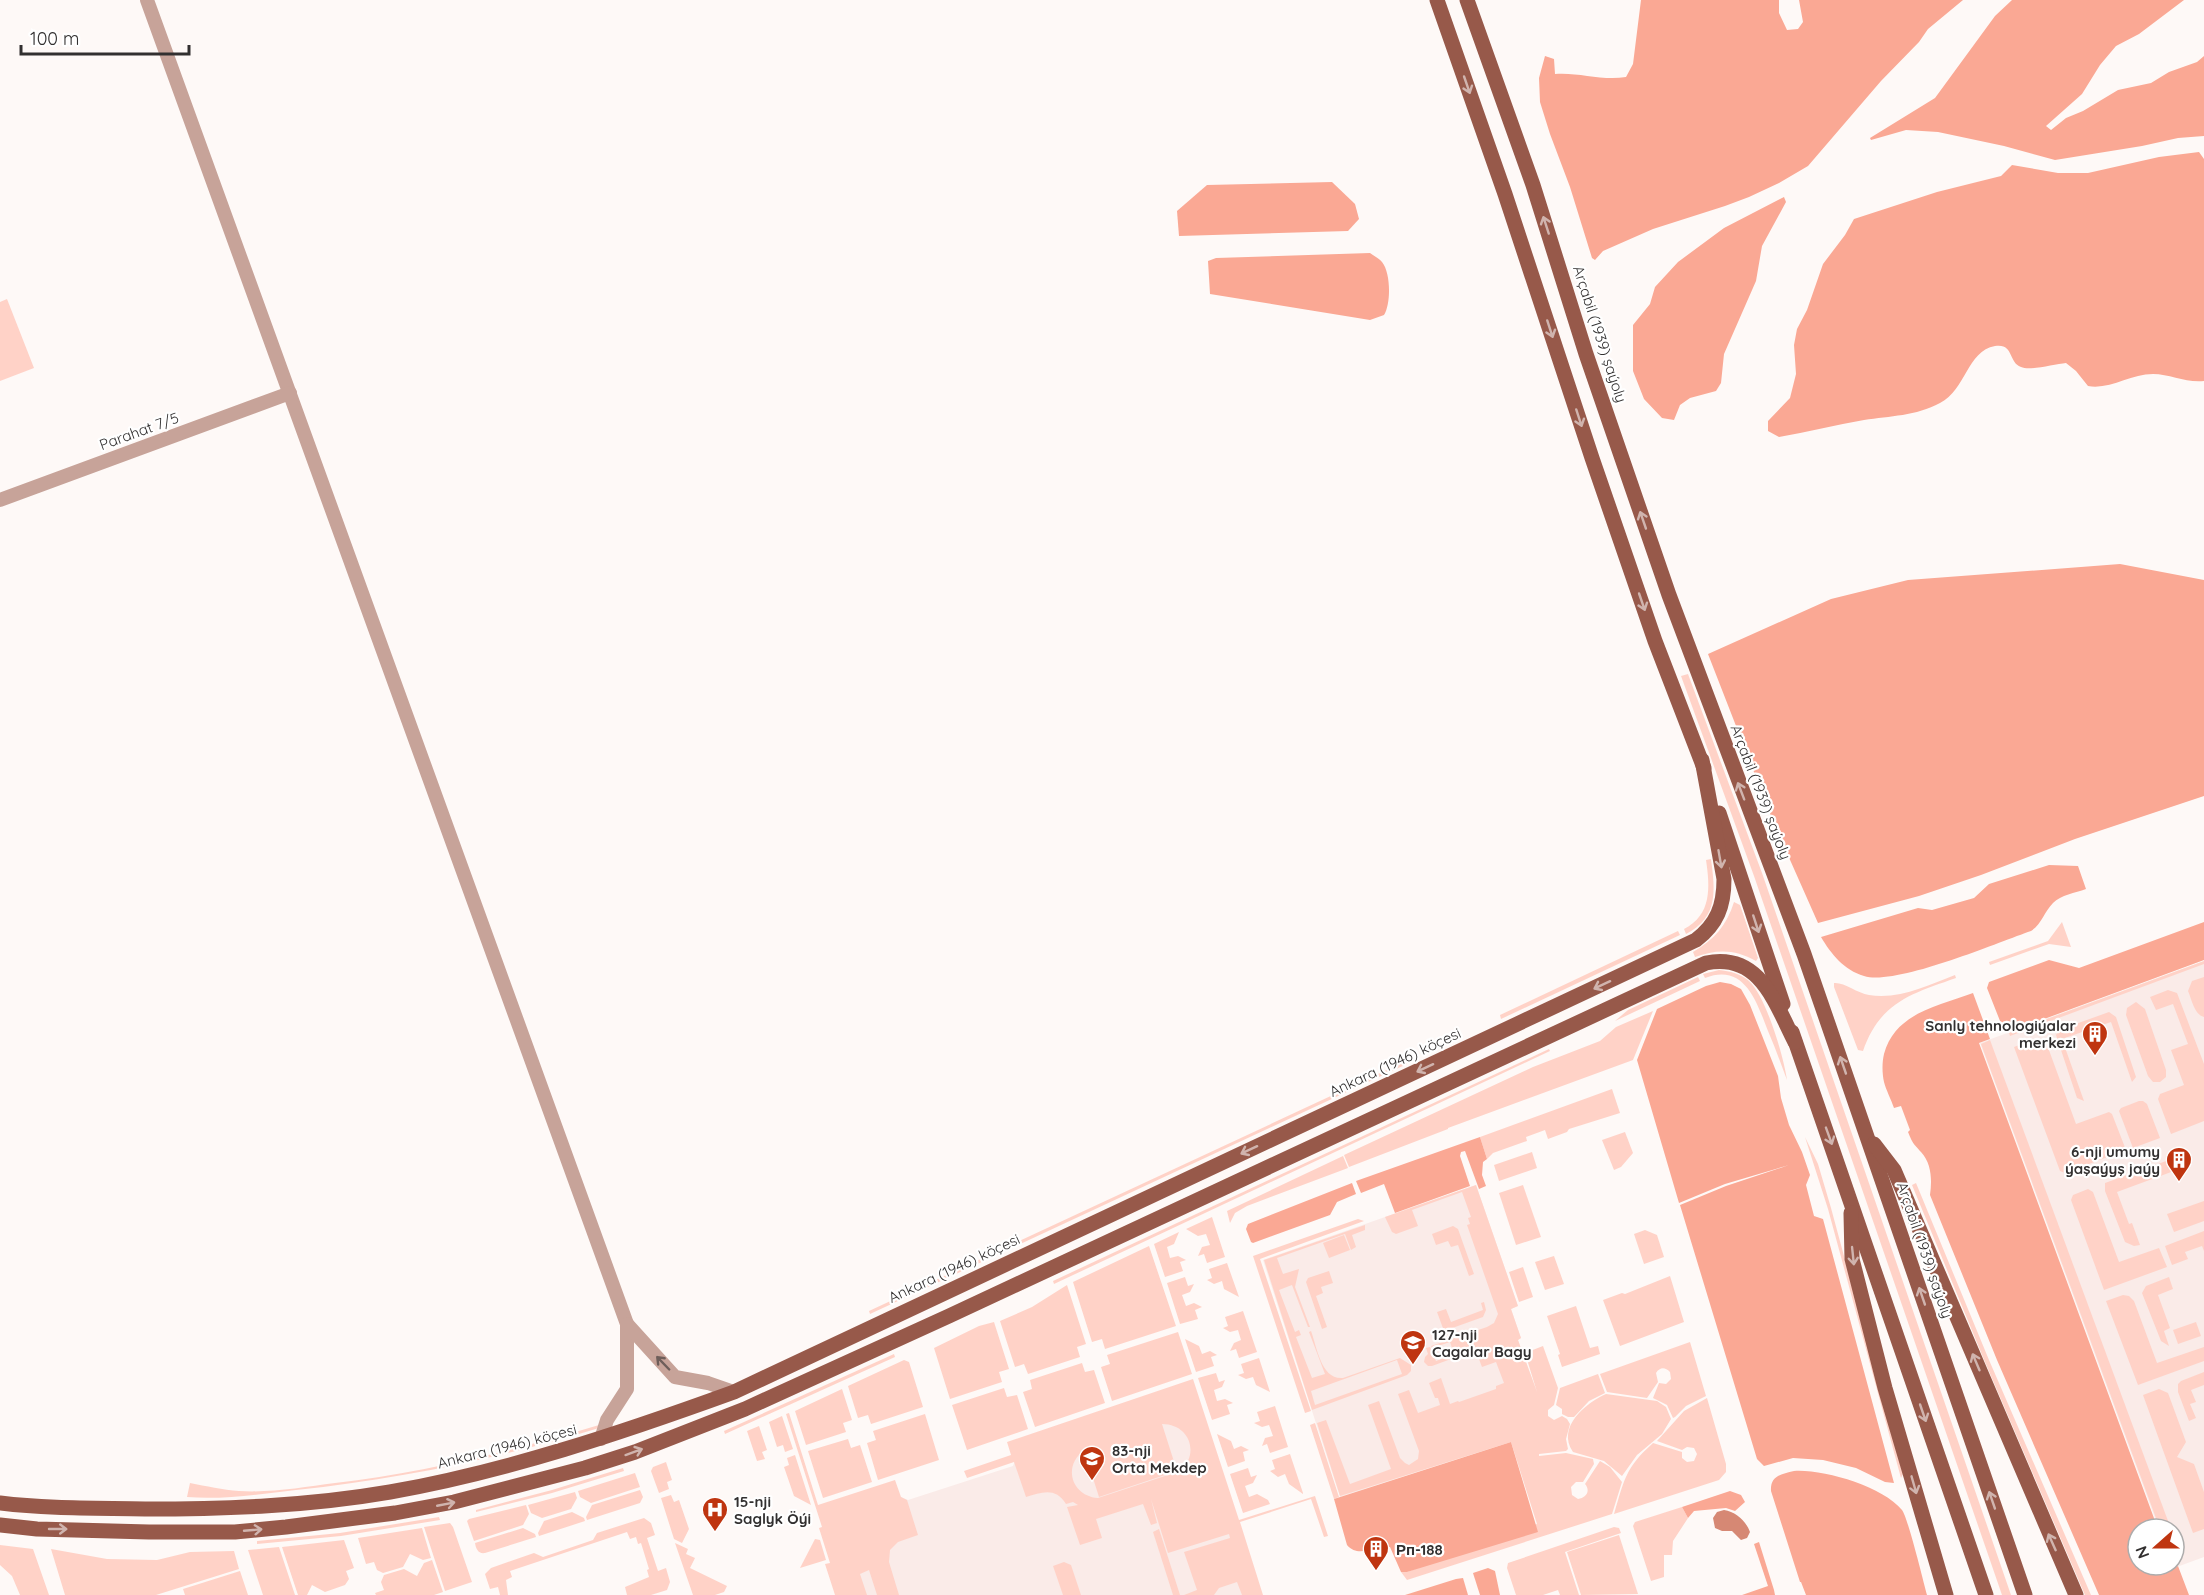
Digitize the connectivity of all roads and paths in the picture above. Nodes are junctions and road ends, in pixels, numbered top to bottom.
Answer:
1 (147, 0) edge
2 (1437, 0) edge
3 (1467, 0) edge
4 (1564, 281) junction
5 (1537, 290) junction
6 (1586, 354) junction
7 (1561, 362) junction
8 (290, 393) junction
9 (0, 500) edge
10 (1702, 760) junction
11 (1796, 1042) junction
12 (1867, 1134) junction
13 (1851, 1198) junction
14 (627, 1324) junction
15 (734, 1392) junction
16 (601, 1439) junction
17 (0, 1503) edge
18 (0, 1525) edge
19 (1946, 1595) edge
20 (1986, 1595) edge
21 (2025, 1595) edge
22 (2076, 1595) edge

1 - 8 street
2 -> 5 main road
4 -> 3 main road, Arçabil (1939) şaýoly
4 - 5 main road
4 - 6 main road, Arçabil (1939) şaýoly
5 -> 7 main road
6 - 7 main road
12 -> 6 main road, Arçabil (1939) şaýoly
7 -> 10 main road
8 - 9 street, Parahat 7/5
8 - 14 street
10 -> 11 main road
10 -> 15 main road, Ankara (1946) köçesi
11 -> 13 main road
18 -> 11 main road
21 -> 12 main road, Arçabil (1939) şaýoly
22 -> 12 main road
13 -> 19 main road
13 -> 20 main road
15 -> 14 street
14 - 16 street
15 - 16 main road, Ankara (1946) köçesi
16 - 17 main road, Ankara (1946) köçesi

